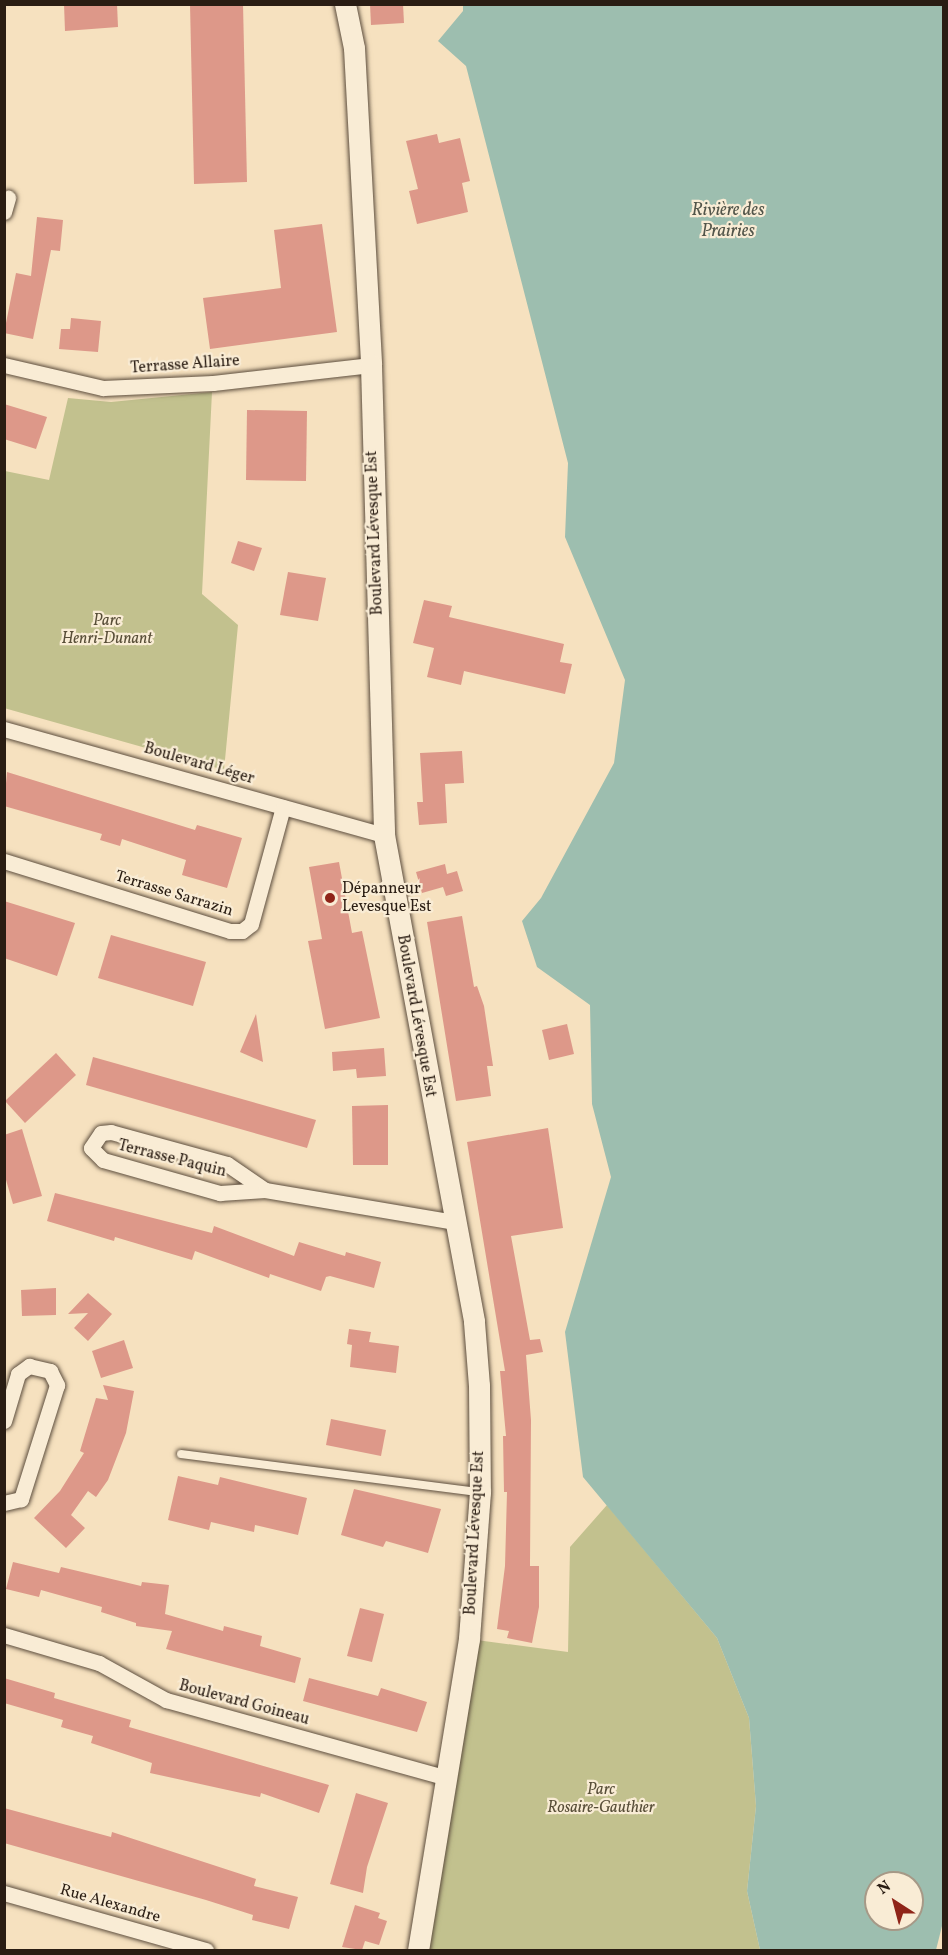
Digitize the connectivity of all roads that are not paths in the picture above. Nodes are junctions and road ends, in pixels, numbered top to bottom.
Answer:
1 (345, 4) edge
2 (4, 365) edge
3 (371, 365) junction
4 (4, 729) edge
5 (283, 807) junction
6 (384, 835) junction
7 (4, 861) edge
8 (265, 1190) junction
9 (455, 1222) junction
10 (4, 1421) edge
11 (181, 1454) dead end
12 (480, 1492) junction
13 (4, 1503) edge
14 (4, 1635) edge
15 (447, 1778) junction
16 (4, 1893) edge
17 (206, 1950) edge
18 (418, 1950) edge

1 - 3 street, Boulevard Lévesque Est
2 - 3 street, Terrasse Allaire
3 - 6 street, Boulevard Lévesque Est
4 - 5 street, Boulevard Léger
5 - 6 street, Boulevard Léger
5 - 7 street, Terrasse Sarrazin
6 - 9 street, Boulevard Lévesque Est
8 - 8 street, Terrasse Paquin
8 - 9 street, Terrasse Paquin
9 - 12 street, Boulevard Lévesque Est
10 - 13 street
11 - 12 lane
12 - 15 street, Boulevard Lévesque Est
14 - 15 street, Boulevard Goineau
15 - 18 street, Boulevard Lévesque Est
16 - 17 street, Rue Alexandre

